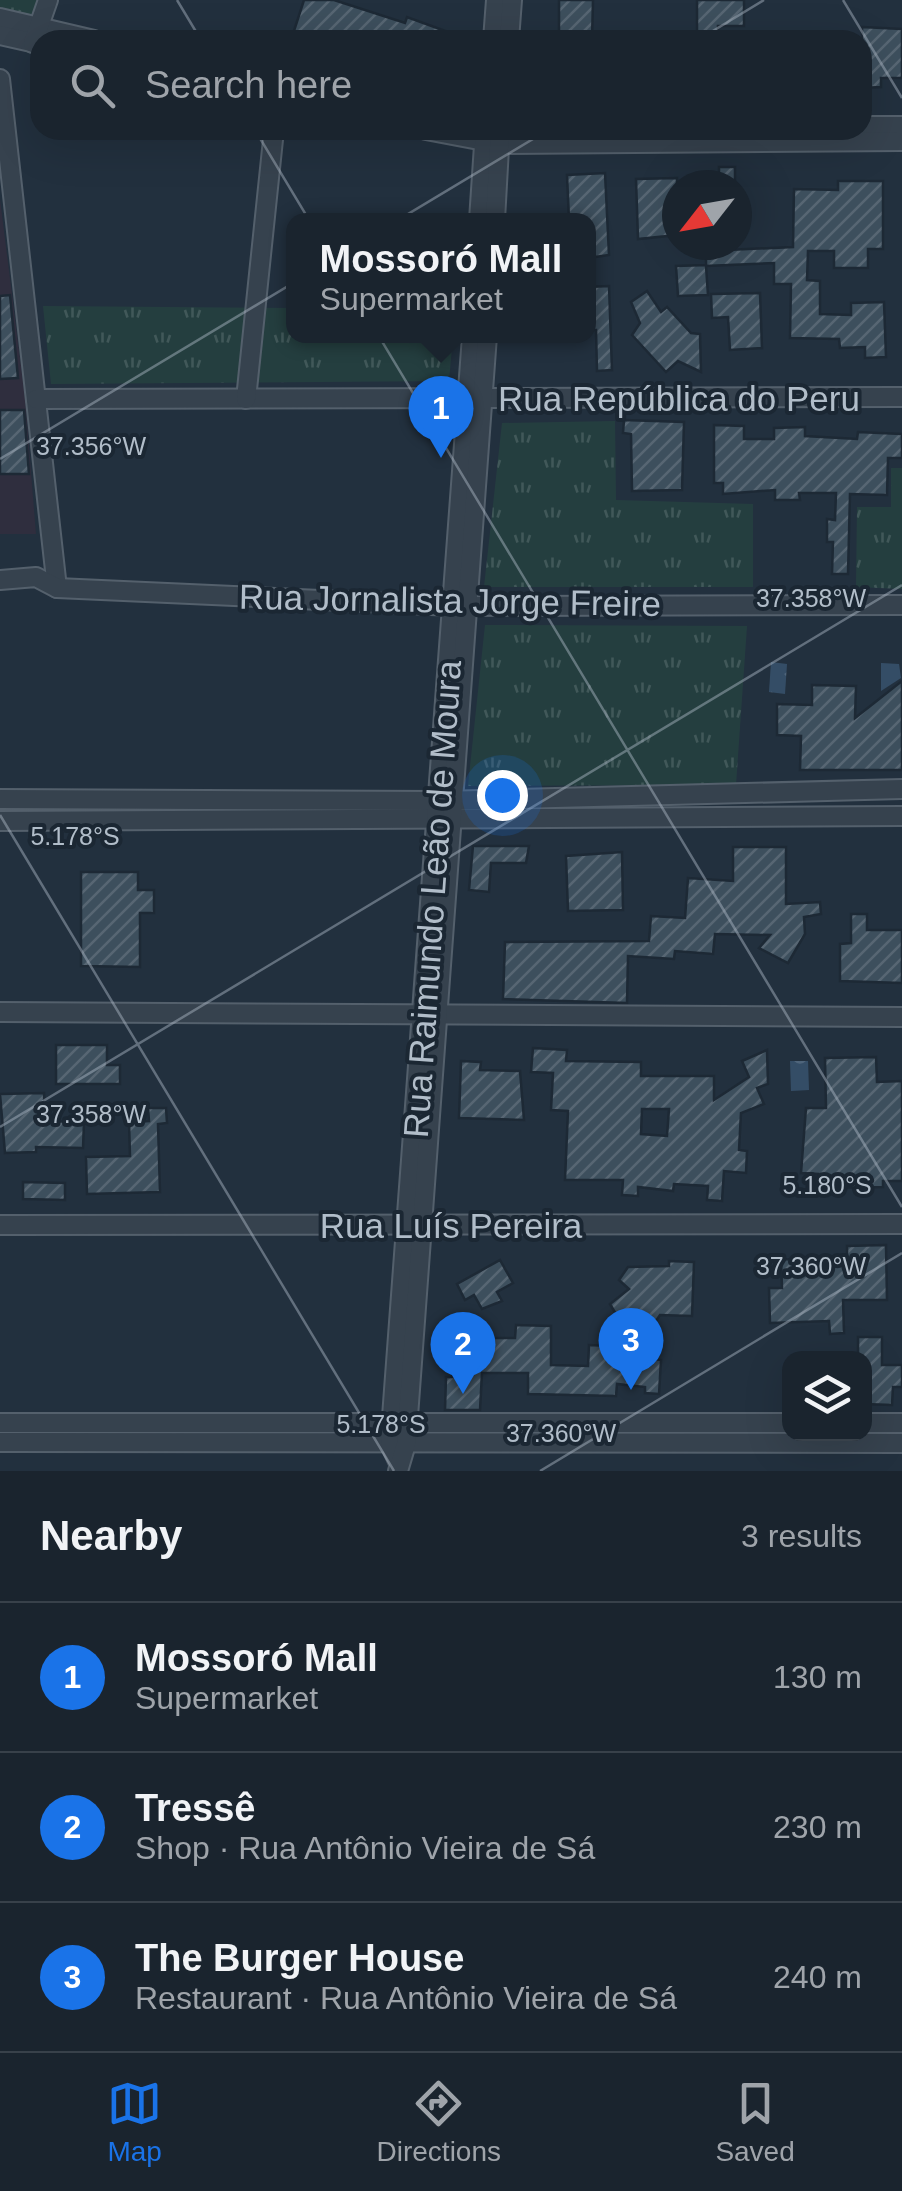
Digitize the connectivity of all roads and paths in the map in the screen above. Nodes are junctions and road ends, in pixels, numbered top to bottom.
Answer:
1 (48, 0) edge
2 (59, 0) edge
3 (496, 0) edge
4 (512, 0) edge
5 (0, 18) edge
6 (43, 30) edge
7 (45, 30) edge
8 (493, 30) edge
9 (509, 30) edge
10 (30, 32) edge
11 (0, 35) edge
12 (30, 36) edge
13 (0, 78) edge
14 (872, 126) edge
15 (902, 126) edge
16 (273, 140) edge
17 (491, 140) edge
18 (492, 140) edge
19 (765, 140) edge
20 (902, 142) edge
21 (480, 213) edge
22 (494, 213) edge
23 (472, 343) edge
24 (486, 343) edge
25 (902, 397) edge
26 (246, 399) junction
27 (476, 399) junction
28 (36, 400) junction
29 (0, 580) edge
30 (57, 588) junction
31 (460, 605) junction
32 (902, 605) edge
33 (902, 789) edge
34 (150, 799) junction
35 (0, 800) edge
36 (445, 810) junction
37 (902, 816) edge
38 (0, 820) edge
39 (149, 820) junction
40 (0, 1012) edge
41 (440, 1014) junction
42 (420, 1015) junction
43 (902, 1017) edge
44 (0, 1224) edge
45 (902, 1224) edge
46 (415, 1225) junction
47 (0, 1423) edge
48 (782, 1423) edge
49 (872, 1423) edge
50 (902, 1423) edge
51 (0, 1442) edge
52 (902, 1443) edge
53 (399, 1445) edge

1 - 6 street
2 - 7 street
3 - 8 street
4 - 9 street
5 - 10 street
11 - 12 street
13 - 28 street
14 - 15 street
16 - 26 street
17 - 21 street
18 - 22 street
19 - 20 street
23 - 27 street, Rua Raimundo Leão de Moura
24 - 27 street, Rua Raimundo Leão de Moura
25 - 27 street, Rua República do Peru
26 - 27 street, Rua República do Peru
26 - 28 street, Rua República do Peru
27 - 31 street, Rua Raimundo Leão de Moura
28 - 30 street
29 - 30 street, Rua Jornalista Jorge Freire
30 - 31 street, Rua Jornalista Jorge Freire
31 - 32 street, Rua Jornalista Jorge Freire
31 - 36 street, Rua Raimundo Leão de Moura
33 - 36 street
34 - 35 street
34 - 36 street
34 - 39 street
36 - 37 street
36 - 39 street
36 - 41 street, Rua Raimundo Leão de Moura
36 - 42 street, Rua Raimundo Leão de Moura
38 - 39 street
40 - 42 street
41 - 42 street
41 - 43 street
41 - 46 street, Rua Raimundo Leão de Moura
42 - 46 street, Rua Raimundo Leão de Moura
44 - 46 street, Rua Luís Pereira
45 - 46 street, Rua Luís Pereira
46 - 53 street, Rua Raimundo Leão de Moura
47 - 53 street
48 - 53 street
49 - 50 street
51 - 53 street
52 - 53 street

